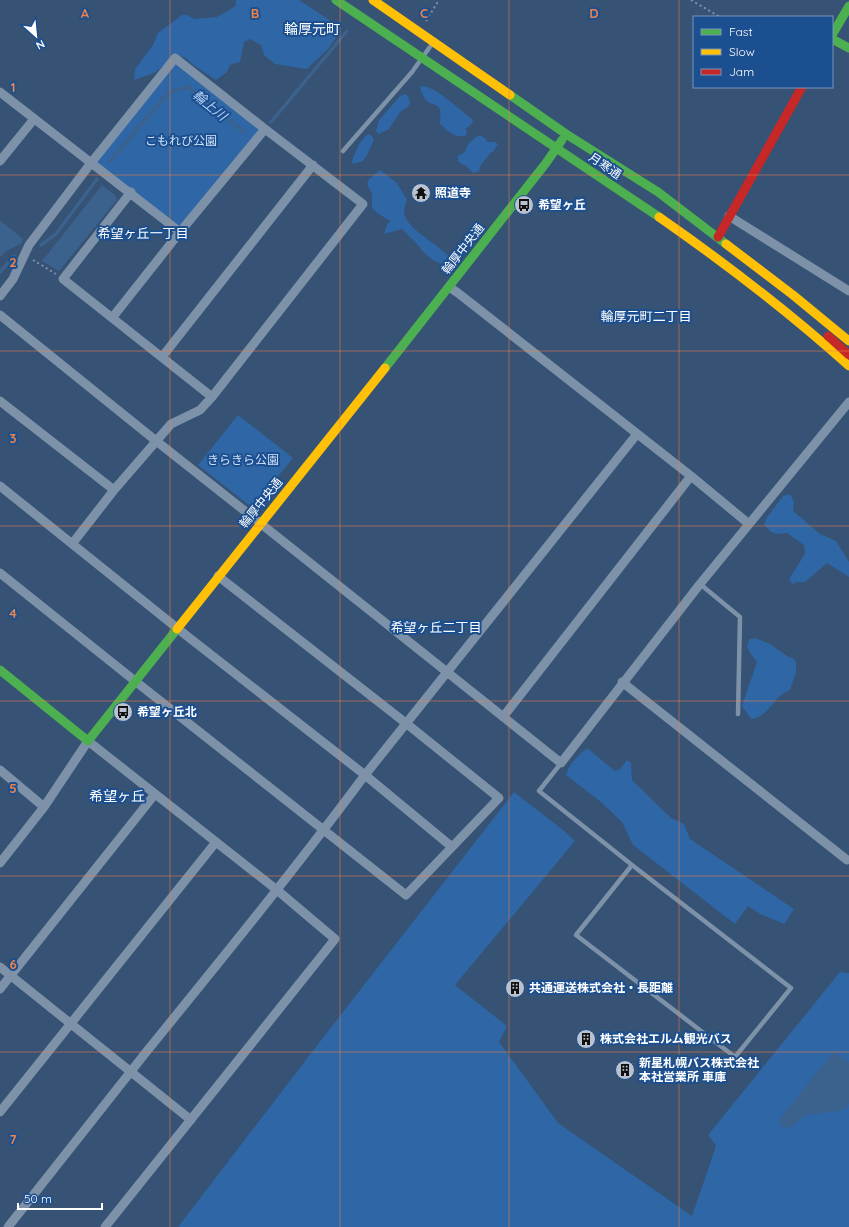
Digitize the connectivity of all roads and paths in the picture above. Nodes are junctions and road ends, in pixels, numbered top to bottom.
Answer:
1 (336, 0) edge
2 (373, 0) edge
3 (439, 0) edge
4 (691, 0) edge
5 (849, 6) edge
6 (718, 16) edge
7 (420, 32) junction
8 (833, 33) edge
9 (833, 40) edge
10 (434, 41) junction
11 (849, 48) edge
12 (422, 58) junction
13 (801, 88) edge
14 (0, 92) edge
15 (34, 118) junction
16 (265, 129) junction
17 (566, 134) junction
18 (557, 148) junction
19 (342, 151) dead end
20 (0, 161) edge
21 (91, 163) junction
22 (313, 165) junction
23 (131, 192) junction
24 (729, 216) junction
25 (676, 230) junction
26 (180, 232) junction
27 (718, 237) junction
28 (36, 262) dead end
29 (63, 279) junction
30 (449, 287) junction
31 (849, 291) edge
32 (0, 296) edge
33 (0, 315) edge
34 (112, 318) junction
35 (849, 341) edge
36 (849, 355) edge
37 (162, 357) junction
38 (849, 366) edge
39 (212, 397) junction
40 (0, 401) edge
41 (849, 402) edge
42 (637, 434) junction
43 (155, 440) junction
44 (691, 476) junction
45 (0, 486) edge
46 (114, 490) junction
47 (260, 523) junction
48 (749, 524) junction
49 (72, 544) junction
50 (0, 573) edge
51 (218, 576) junction
52 (700, 584) junction
53 (177, 628) junction
54 (0, 670) edge
55 (447, 672) junction
56 (135, 682) junction
57 (622, 682) junction
58 (738, 714) dead end
59 (503, 717) junction
60 (407, 724) junction
61 (88, 741) junction
62 (561, 763) junction
63 (0, 770) edge
64 (365, 775) junction
65 (155, 794) junction
66 (44, 807) junction
67 (324, 831) junction
68 (216, 842) junction
69 (452, 847) junction
70 (848, 860) dead end
71 (0, 862) edge
72 (632, 865) junction
73 (277, 890) junction
74 (0, 967) edge
75 (10, 976) junction
76 (0, 989) edge
77 (70, 1024) junction
78 (131, 1072) junction
79 (0, 1112) edge
80 (191, 1120) junction
81 (8, 1227) edge
82 (105, 1227) edge

1 - 12 main road, 月寒通
2 - 7 main road, 月寒通
3 - 7 path
4 - 6 path
5 - 8 main road
7 - 10 main road, 月寒通
9 - 11 main road
10 - 12 lane
10 - 17 main road, 月寒通
12 - 18 main road, 月寒通
12 - 19 lane
13 - 24 main road
14 - 15 street
15 - 20 street
15 - 21 street
16 - 21 street
16 - 22 street
16 - 26 street
17 - 18 main road, 輪厚中央通
17 - 27 main road, 月寒通
18 - 25 main road, 月寒通
18 - 30 main road, 輪厚中央通
21 - 23 street
21 - 32 street
22 - 37 street
22 - 39 street
23 - 26 street
23 - 29 street
24 - 27 main road
24 - 31 street
25 - 36 main road
25 - 38 main road, 月寒通
26 - 34 street
27 - 35 main road, 月寒通
28 - 29 path
29 - 34 street
30 - 42 street
30 - 47 main road, 輪厚中央通
33 - 43 street
34 - 37 street
37 - 39 street
39 - 43 street
40 - 46 street
41 - 48 street
42 - 44 street
42 - 55 street
43 - 46 street
43 - 47 street
44 - 48 street
44 - 59 street
45 - 49 street
46 - 49 street
47 - 51 main road, 輪厚中央通
47 - 55 street
48 - 52 street
49 - 53 street
50 - 56 street
51 - 53 main road, 輪厚中央通
51 - 60 street
52 - 57 street
52 - 58 lane
53 - 56 main road, 輪厚中央通
53 - 64 street
54 - 61 main road
55 - 59 street
55 - 60 street
56 - 61 main road, 輪厚中央通
56 - 67 street
57 - 62 street
57 - 70 street
59 - 62 street
60 - 64 street
60 - 69 street
61 - 65 street
61 - 66 street
62 - 72 lane
63 - 66 street
64 - 67 street
64 - 69 street
65 - 68 street
65 - 75 street
66 - 71 street
67 - 69 street
67 - 73 street
68 - 73 street
68 - 77 street
72 - 72 lane
73 - 78 street
73 - 80 street
74 - 75 street
75 - 76 street
75 - 77 street
77 - 78 street
77 - 79 street
78 - 80 street
78 - 81 street
80 - 82 street

